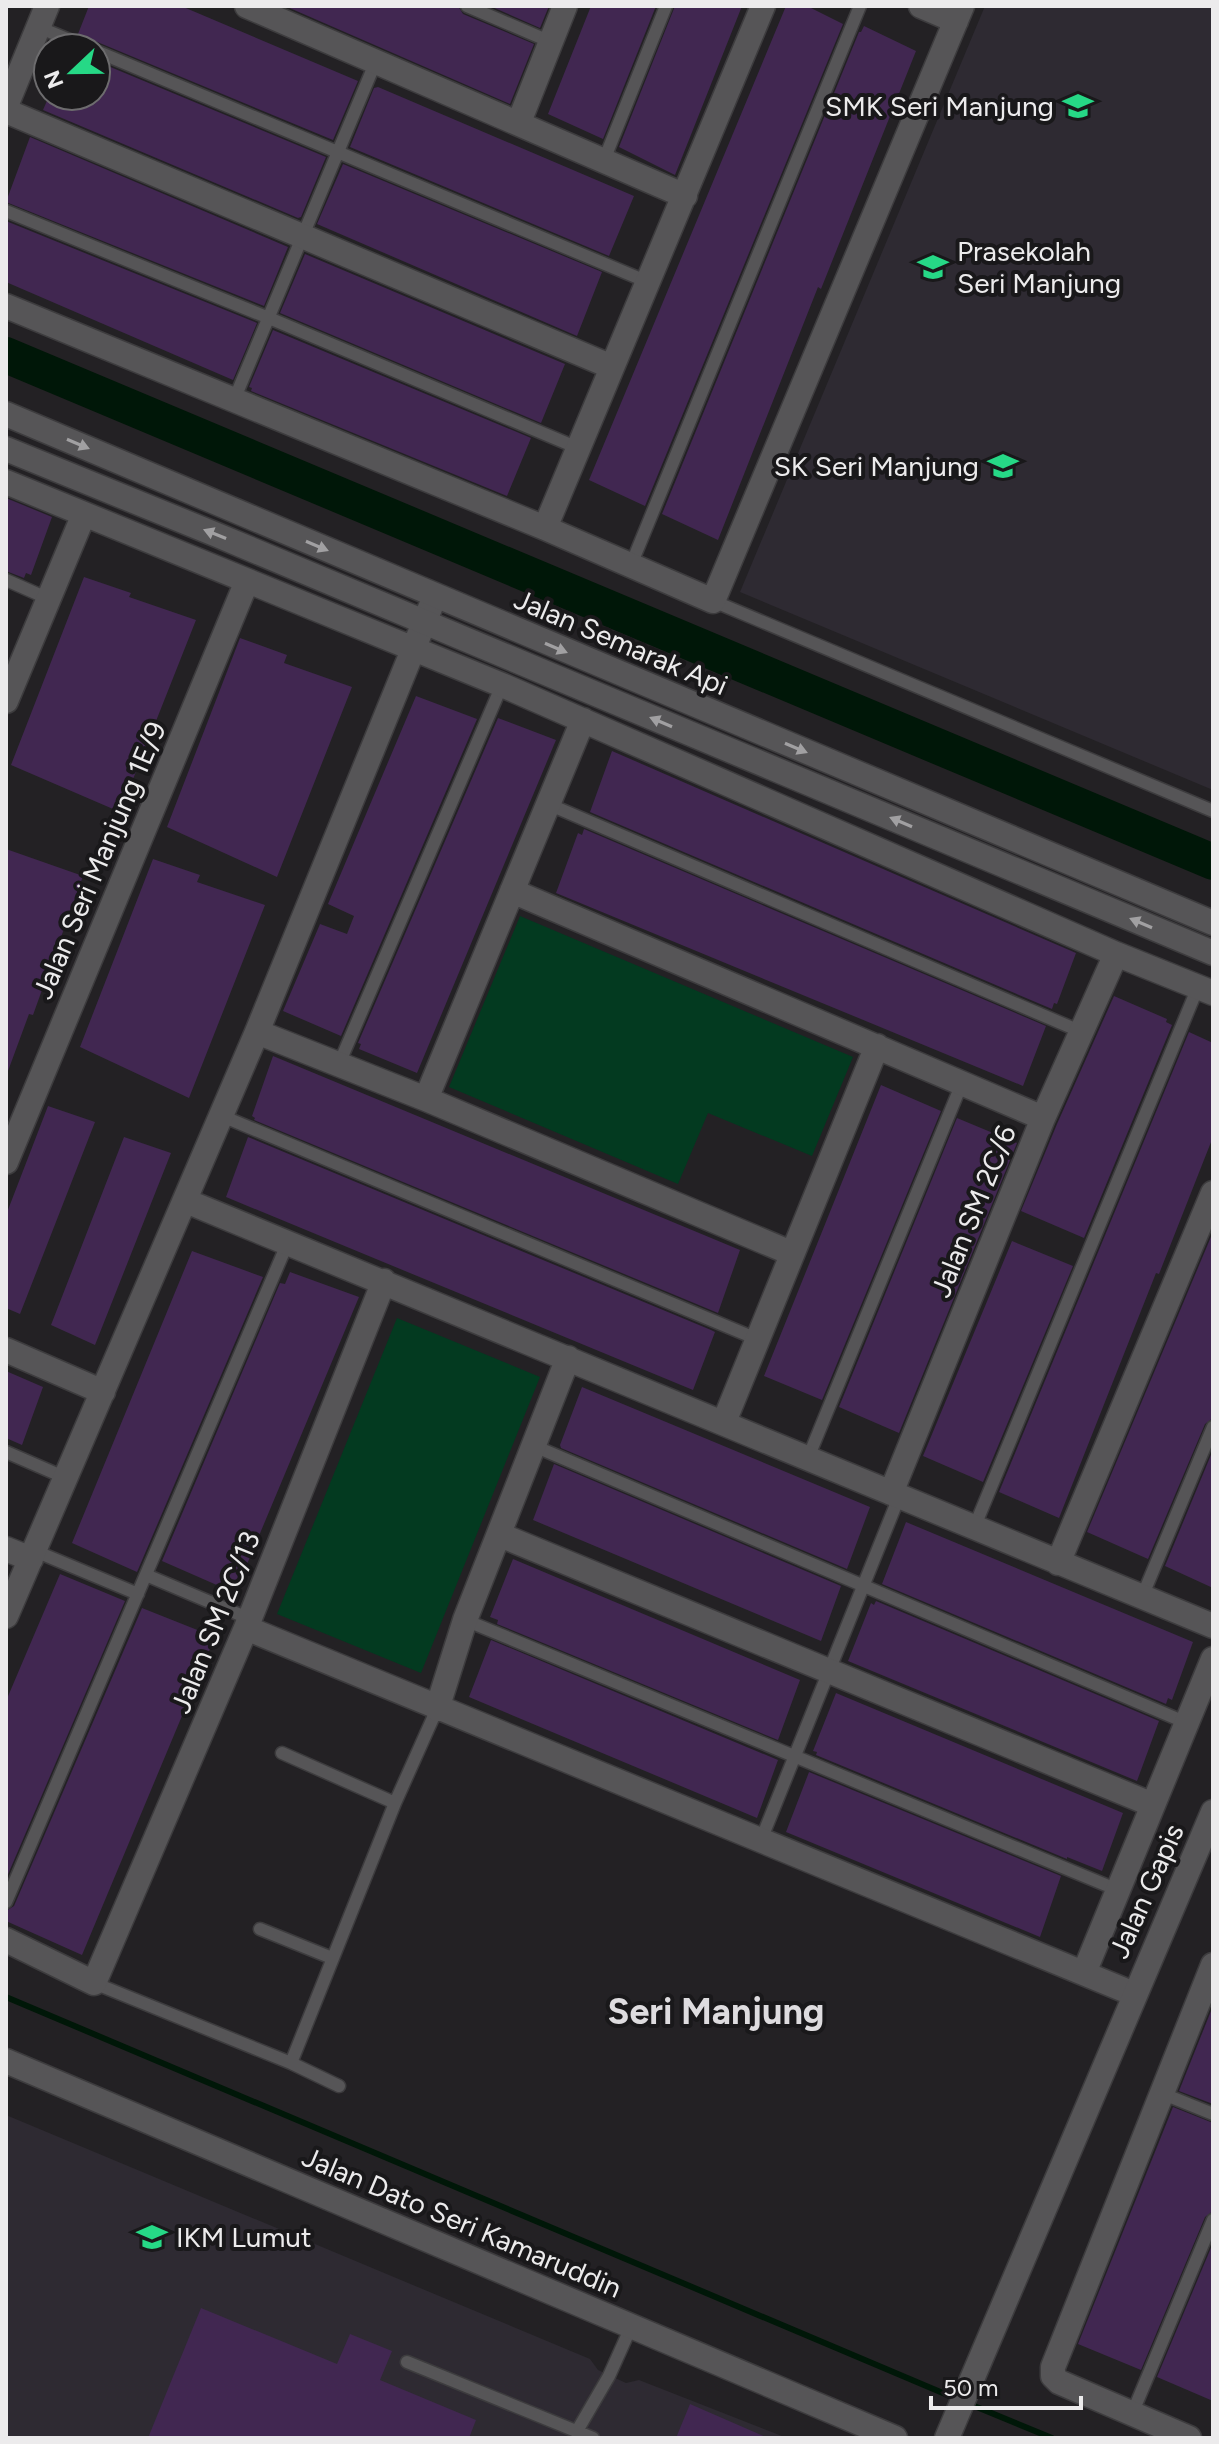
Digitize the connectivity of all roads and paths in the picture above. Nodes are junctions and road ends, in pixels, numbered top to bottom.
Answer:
1 (247, 6) edge
2 (467, 6) edge
3 (565, 6) edge
4 (666, 6) edge
5 (763, 6) edge
6 (860, 6) edge
7 (921, 6) edge
8 (959, 13) edge
9 (43, 16) edge
10 (66, 32) edge
11 (551, 42) junction
12 (112, 58) edge
13 (376, 61) junction
14 (6, 109) edge
15 (519, 122) junction
16 (339, 151) junction
17 (604, 160) junction
18 (685, 196) junction
19 (6, 211) edge
20 (303, 236) junction
21 (648, 282) junction
22 (6, 306) edge
23 (269, 318) junction
24 (612, 367) junction
25 (234, 400) junction
26 (6, 414) edge
27 (578, 448) junction
28 (6, 449) edge
29 (6, 482) edge
30 (84, 514) junction
31 (545, 528) junction
32 (631, 565) junction
33 (6, 580) edge
34 (247, 581) junction
35 (435, 596) junction
36 (49, 599) junction
37 (713, 601) junction
38 (423, 622) junction
39 (412, 649) junction
40 (11, 676) edge
41 (502, 685) junction
42 (6, 701) edge
43 (583, 720) junction
44 (548, 804) junction
45 (1213, 811) edge
46 (512, 891) junction
47 (1213, 923) edge
48 (1213, 953) edge
49 (1116, 954) junction
50 (1206, 990) edge
51 (257, 1032) junction
52 (1082, 1032) junction
53 (877, 1046) junction
54 (339, 1064) junction
55 (962, 1083) junction
56 (426, 1099) junction
57 (222, 1116) junction
58 (1043, 1118) junction
59 (6, 1162) edge
60 (1213, 1193) edge
61 (186, 1201) junction
62 (288, 1242) junction
63 (791, 1253) junction
64 (384, 1281) junction
65 (757, 1339) junction
66 (6, 1350) edge
67 (568, 1358) junction
68 (103, 1392) junction
69 (724, 1422) junction
70 (1213, 1427) edge
71 (534, 1446) junction
72 (6, 1452) edge
73 (808, 1458) junction
74 (66, 1478) junction
75 (895, 1495) junction
76 (974, 1528) junction
77 (500, 1535) junction
78 (6, 1549) edge
79 (33, 1555) junction
80 (1058, 1563) junction
81 (146, 1575) junction
82 (864, 1585) junction
83 (138, 1594) junction
84 (1142, 1597) junction
85 (6, 1616) edge
86 (465, 1620) junction
87 (248, 1624) junction
88 (1213, 1626) edge
89 (1213, 1659) edge
90 (829, 1671) junction
91 (437, 1709) junction
92 (1187, 1723) junction
93 (282, 1753) dead end
94 (795, 1757) junction
95 (395, 1803) junction
96 (1153, 1805) junction
97 (1211, 1820) edge
98 (761, 1840) junction
99 (1118, 1890) junction
100 (6, 1902) edge
101 (260, 1929) dead end
102 (6, 1940) edge
103 (332, 1958) junction
104 (1213, 1965) edge
105 (1084, 1973) junction
106 (94, 1983) junction
107 (1134, 1994) junction
108 (6, 2061) edge
109 (291, 2063) junction
110 (339, 2086) dead end
111 (1161, 2093) junction
112 (1213, 2114) edge
113 (1213, 2220) edge
114 (631, 2327) junction
115 (407, 2362) dead end
116 (1132, 2414) junction
117 (556, 2423) junction
118 (582, 2435) edge
119 (549, 2438) edge
120 (895, 2438) edge
121 (947, 2438) edge
122 (1189, 2438) edge

1 - 13 street
2 - 11 lane
3 - 11 street
4 - 17 lane
5 - 18 street
6 - 32 lane
7 - 8 street
8 - 37 street
9 - 10 lane
9 - 14 street
11 - 15 street
12 - 16 lane
13 - 15 street
13 - 16 lane
14 - 20 street
15 - 17 street
16 - 20 lane
16 - 21 lane
17 - 18 street
18 - 21 street
19 - 23 lane
20 - 23 lane
20 - 24 street
21 - 24 street
22 - 25 street
23 - 25 lane
23 - 27 lane
24 - 27 street
25 - 31 street
26 -> 35 street, Jalan Semarak Api
27 - 31 street
38 -> 28 street, Jalan Semarak Api
29 - 30 street
30 - 34 street
30 - 36 street
31 - 32 street
32 - 37 street
33 - 36 lane
34 - 39 street
34 - 59 street, Jalan Seri Manjung 1E/9
35 - 38 street
35 -> 47 street, Jalan Semarak Api
36 - 40 street
37 - 45 lane
38 - 39 street
48 -> 38 street, Jalan Semarak Api
39 - 41 street
39 - 51 street
40 - 42 street
41 - 43 street
41 - 54 lane
43 - 44 street
43 - 49 street
44 - 46 street
44 - 52 lane
46 - 53 street
46 - 56 street
49 - 50 street
49 - 52 street, Jalan SM 2C/6
50 - 76 lane
51 - 54 street
51 - 57 street
52 - 58 street, Jalan SM 2C/6
53 - 55 street
53 - 63 street
54 - 56 street
55 - 58 street
55 - 73 lane
56 - 63 street
57 - 61 street
57 - 65 lane
58 - 75 street, Jalan SM 2C/6
60 - 80 street
61 - 62 street
61 - 68 street
62 - 64 street
62 - 81 lane
63 - 65 street
64 - 67 street
64 - 87 street, Jalan SM 2C/13
65 - 69 street
66 - 68 street
67 - 69 street
67 - 71 street
68 - 74 street
69 - 73 street
70 - 84 lane
71 - 77 street
71 - 82 lane
72 - 74 lane
73 - 75 street
74 - 79 street
75 - 76 street
75 - 82 lane
76 - 80 street
77 - 86 street
77 - 90 street
78 - 79 street
79 - 83 lane
79 - 85 street
80 - 84 street
81 - 83 lane
81 - 87 lane
82 - 90 lane
82 - 92 lane
83 - 100 lane
84 - 88 street
86 - 91 street
86 - 94 lane
87 - 91 street
87 - 106 street, Jalan SM 2C/13
89 - 92 street
90 - 94 lane
90 - 96 street
91 - 95 lane
91 - 98 street
92 - 96 street
93 - 95 lane
94 - 98 lane
94 - 99 lane
95 - 103 lane
96 - 99 street
97 - 107 street, Jalan Gapis
98 - 105 street
99 - 105 street
101 - 103 lane
102 - 106 street
103 - 109 lane
104 - 111 street
105 - 107 street
106 - 109 lane
107 - 121 street, Jalan Gapis
108 - 114 street, Jalan Dato Seri Kamaruddin
109 - 110 lane
111 - 112 lane
111 - 116 street
113 - 116 lane
114 - 118 lane
114 - 120 street, Jalan Dato Seri Kamaruddin
115 - 117 lane
116 - 122 street
117 - 118 lane
117 - 119 lane

